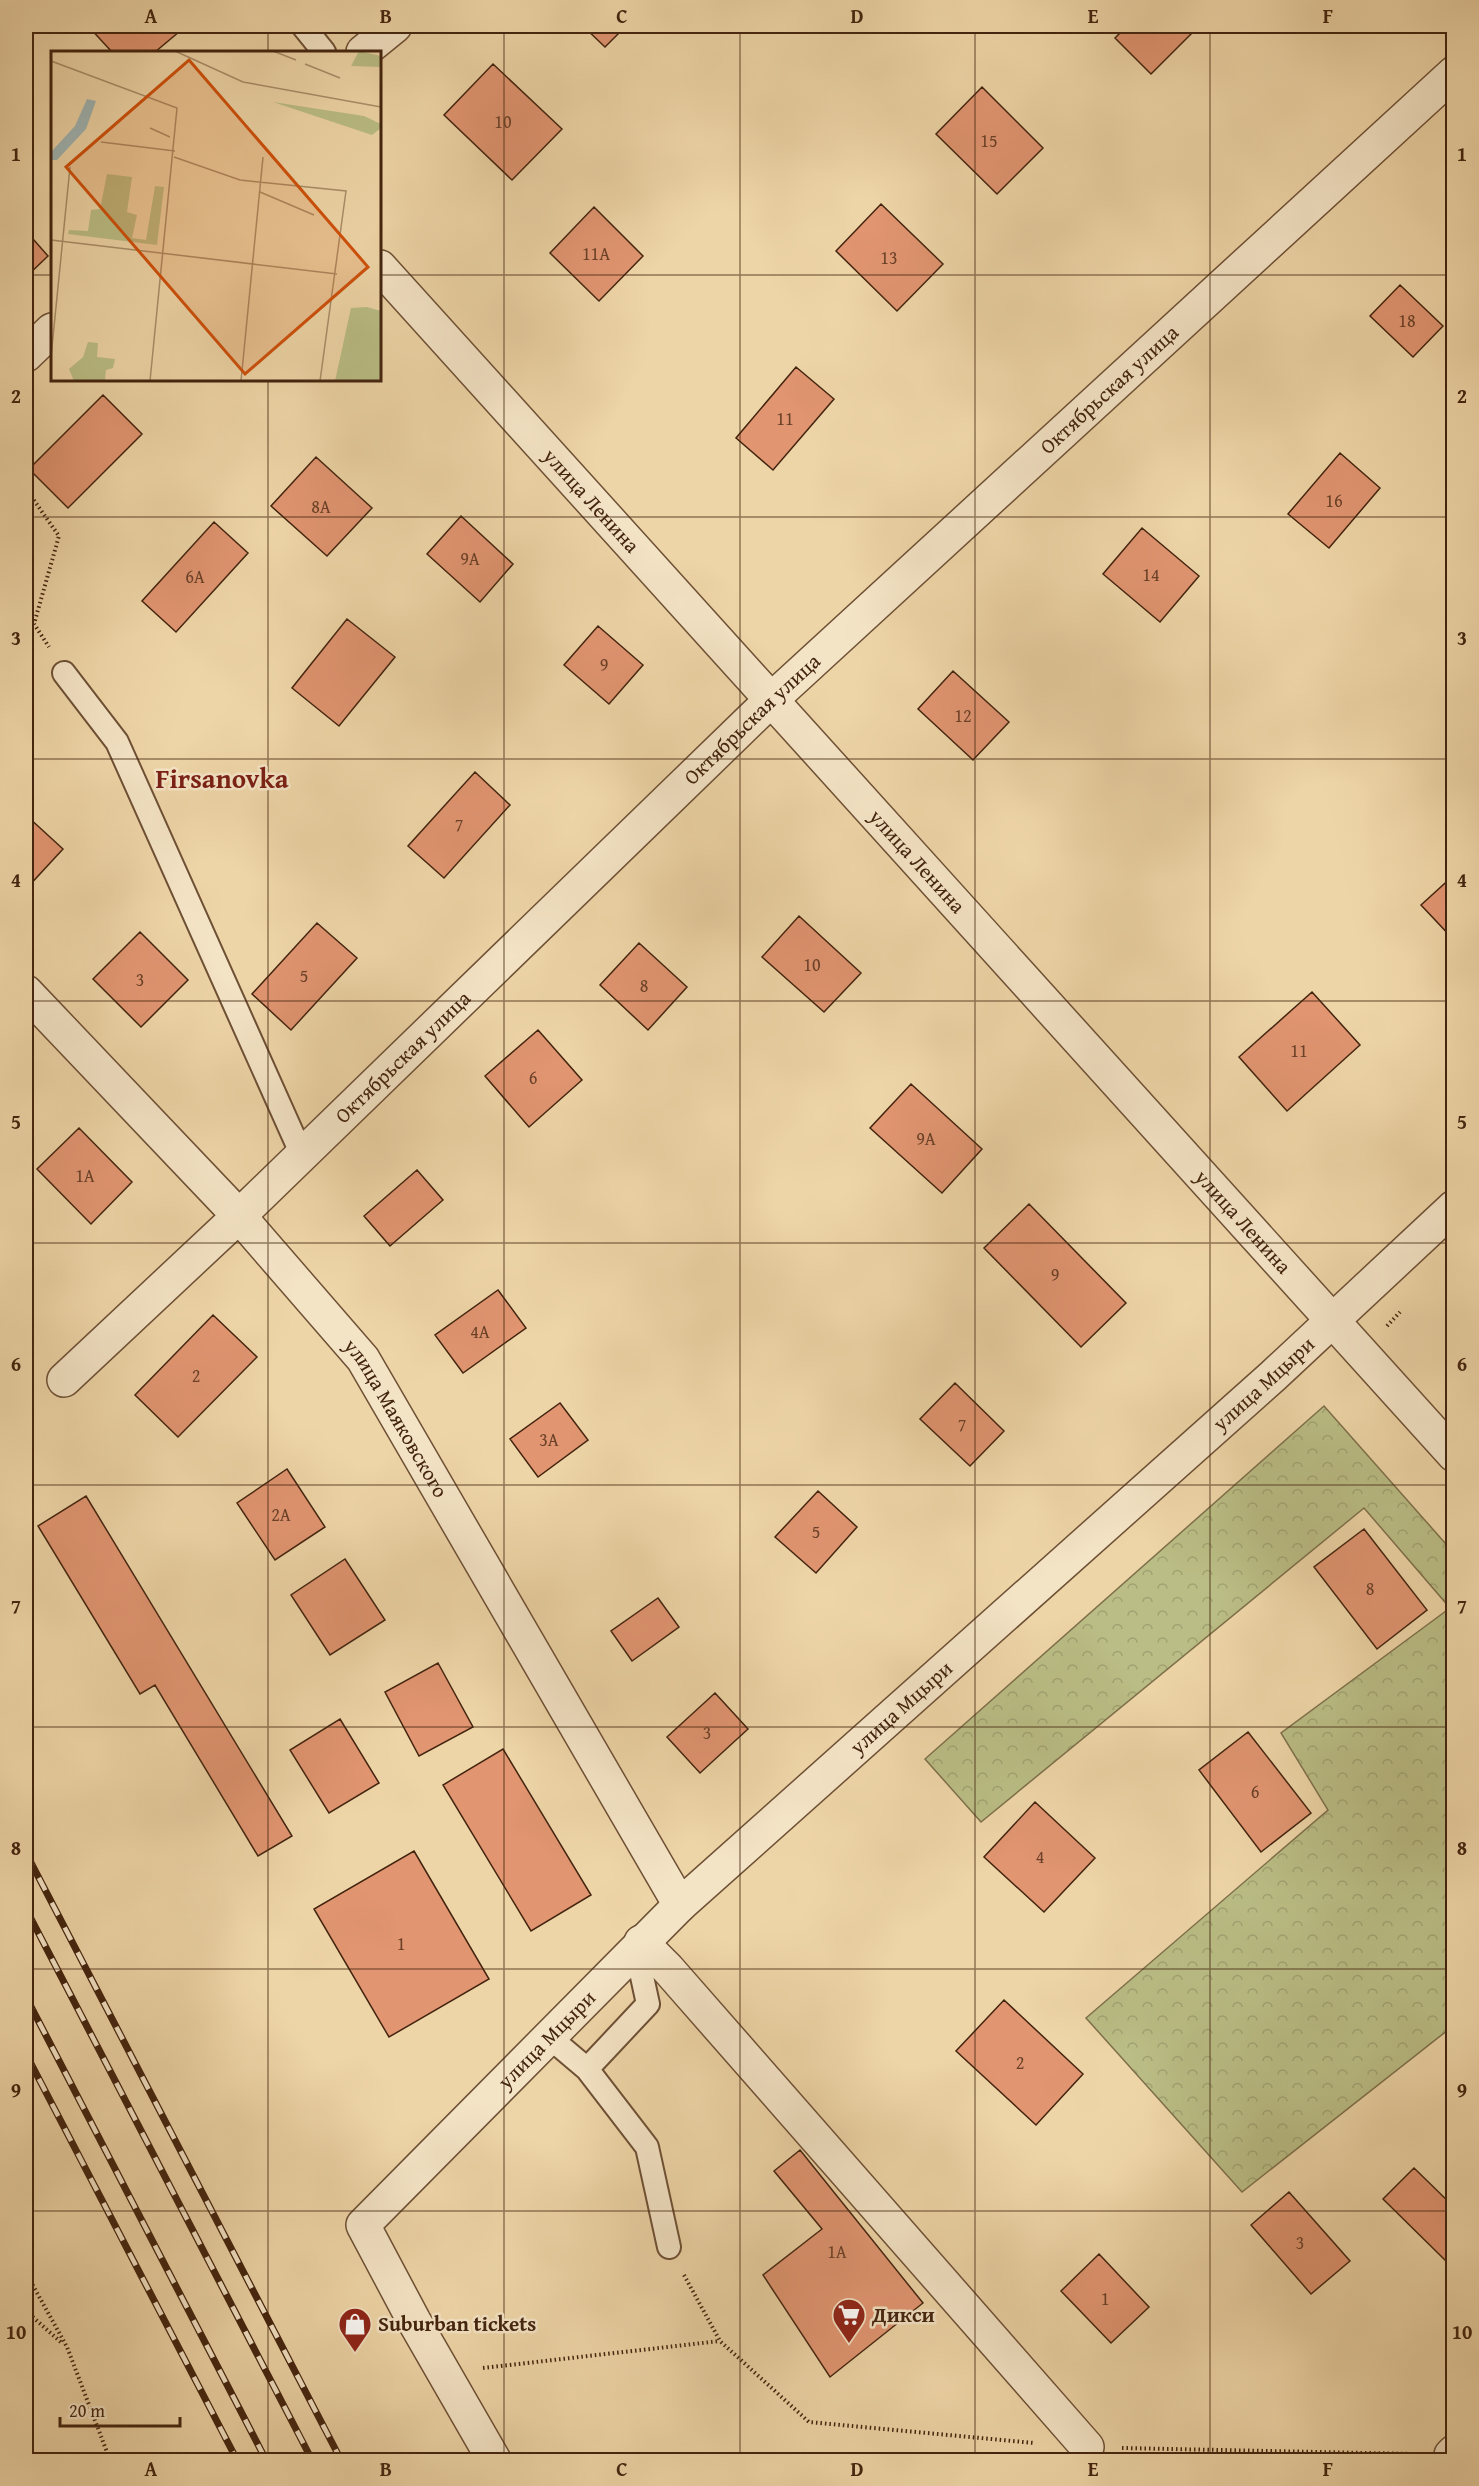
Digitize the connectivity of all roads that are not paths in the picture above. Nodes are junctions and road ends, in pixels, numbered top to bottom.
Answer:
1 (303, 26) edge
2 (395, 26) edge
3 (323, 51) edge
4 (364, 51) edge
5 (1454, 73) edge
6 (381, 268) edge
7 (51, 331) edge
8 (26, 355) edge
9 (64, 673) road end
10 (771, 700) junction
11 (26, 992) edge
12 (302, 1155) junction
13 (1454, 1207) edge
14 (239, 1216) junction
15 (1332, 1321) junction
16 (64, 1380) dead end
17 (1454, 1455) edge
18 (680, 1905) junction
19 (638, 1946) junction
20 (548, 2036) junction
21 (587, 2069) junction
22 (669, 2247) dead end
23 (1087, 2447) dead end
24 (494, 2460) edge

1 - 3 lane
2 - 4 street
5 - 10 street, Октябрьская улица
6 - 10 street, улица Ленина
7 - 8 street
9 - 12 lane
10 - 12 street, Октябрьская улица
10 - 15 street, улица Ленина
11 - 14 street, улица Маяковского
12 - 14 street, Октябрьская улица
13 - 15 street, улица Мцыри
14 - 16 street, Октябрьская улица
14 - 18 street, улица Маяковского
15 - 17 street, улица Ленина
15 - 18 street, улица Мцыри
18 - 19 street, улица Мцыри
19 - 20 street, улица Мцыри
19 - 21 lane
19 - 23 street
20 - 21 lane
20 - 24 street, улица Мцыри
21 - 22 lane

